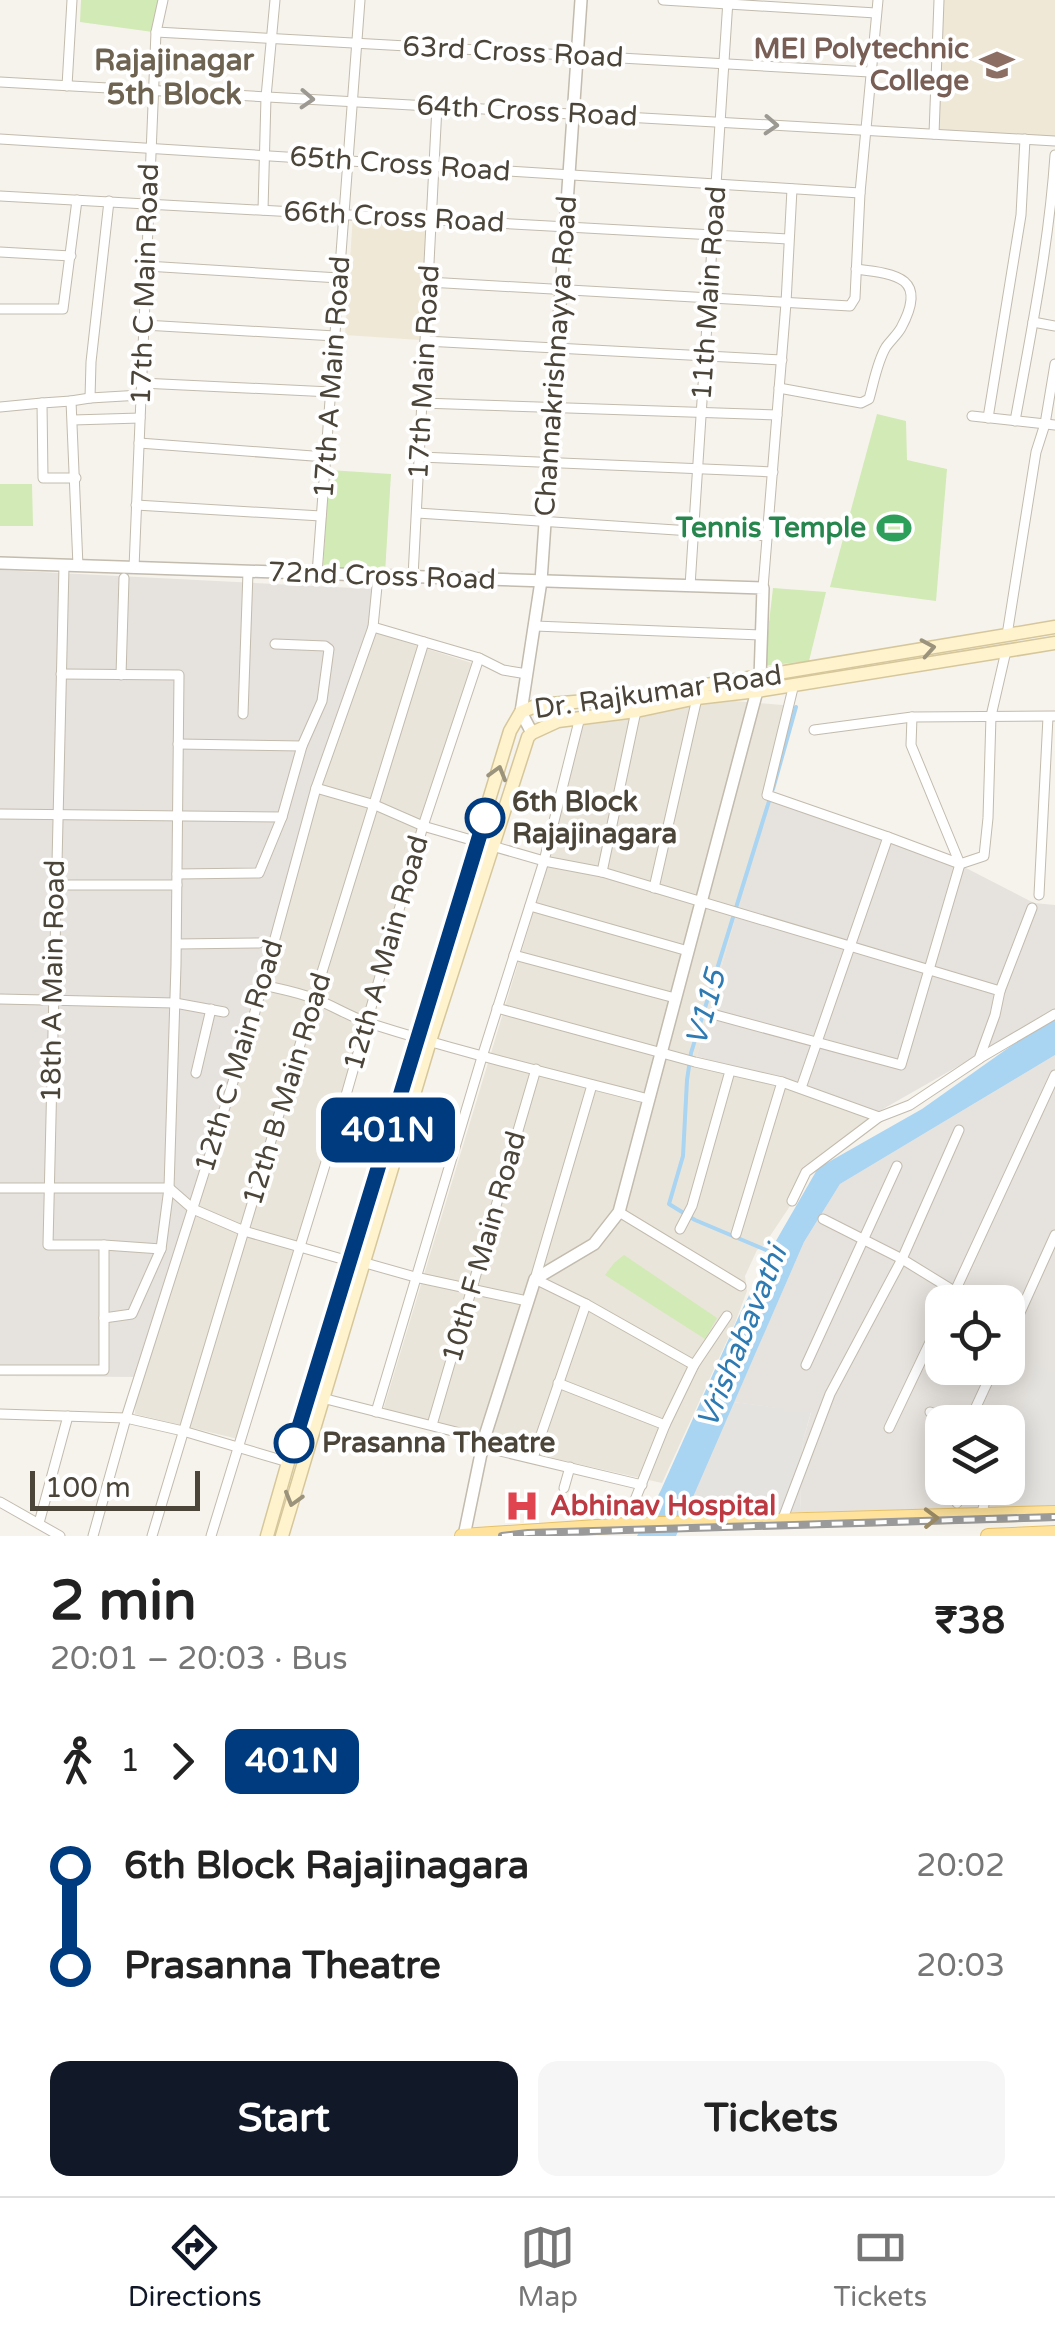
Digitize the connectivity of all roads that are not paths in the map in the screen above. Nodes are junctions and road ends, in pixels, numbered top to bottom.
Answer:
1 (72, 0) edge
2 (163, 0) edge
3 (274, 0) edge
4 (360, 0) edge
5 (581, 0) edge
6 (663, 0) edge
7 (878, 0) edge
8 (939, 0) edge
9 (728, 2) edge
10 (876, 13) junction
11 (156, 32) junction
12 (270, 38) junction
13 (357, 43) junction
14 (576, 56) junction
15 (724, 64) junction
16 (870, 72) junction
17 (0, 82) edge
18 (66, 86) junction
19 (154, 91) junction
20 (266, 97) junction
21 (352, 102) junction
22 (438, 106) junction
23 (572, 114) junction
24 (720, 122) junction
25 (865, 130) junction
26 (934, 134) junction
27 (0, 139) edge
28 (1024, 139) junction
29 (1055, 141) edge
30 (151, 148) junction
31 (1055, 155) edge
32 (264, 156) junction
33 (348, 161) junction
34 (434, 166) junction
35 (568, 175) junction
36 (716, 184) junction
37 (792, 189) junction
38 (860, 193) junction
39 (0, 196) edge
40 (77, 200) junction
41 (109, 202) junction
42 (149, 204) junction
43 (263, 210) junction
44 (344, 214) junction
45 (432, 219) junction
46 (565, 226) junction
47 (712, 235) junction
48 (788, 239) junction
49 (1050, 246) edge
50 (0, 252) edge
51 (71, 256) junction
52 (146, 266) junction
53 (856, 269) junction
54 (339, 278) junction
55 (428, 282) junction
56 (560, 290) junction
57 (707, 298) junction
58 (786, 303) junction
59 (0, 309) edge
60 (1032, 322) junction
61 (144, 325) junction
62 (1055, 326) edge
63 (335, 336) junction
64 (426, 341) junction
65 (557, 348) junction
66 (704, 356) junction
67 (782, 360) junction
68 (1055, 364) edge
69 (141, 383) junction
70 (780, 388) junction
71 (330, 392) junction
72 (141, 396) junction
73 (90, 398) junction
74 (72, 401) junction
75 (42, 403) junction
76 (422, 403) junction
77 (0, 407) edge
78 (553, 407) junction
79 (701, 412) junction
80 (777, 415) junction
81 (972, 416) dead end
82 (140, 418) junction
83 (988, 418) junction
84 (73, 420) junction
85 (1015, 421) junction
86 (1050, 424) edge
87 (139, 443) junction
88 (326, 457) junction
89 (420, 457) junction
90 (549, 462) junction
91 (697, 468) junction
92 (773, 472) junction
93 (76, 478) junction
94 (136, 505) junction
95 (416, 513) junction
96 (321, 516) junction
97 (545, 521) junction
98 (693, 531) junction
99 (768, 536) junction
100 (0, 564) edge
101 (64, 566) junction
102 (78, 566) junction
103 (134, 568) junction
104 (248, 572) junction
105 (317, 574) junction
106 (378, 576) junction
107 (414, 577) junction
108 (124, 578) dead end
109 (541, 581) junction
110 (690, 586) junction
111 (764, 588) junction
112 (534, 626) junction
113 (373, 627) junction
114 (1055, 628) edge
115 (761, 635) junction
116 (1007, 635) junction
117 (424, 642) junction
118 (1055, 643) edge
119 (275, 644) dead end
120 (1006, 651) junction
121 (478, 658) junction
122 (61, 674) junction
123 (527, 674) junction
124 (121, 675) junction
125 (758, 684) junction
126 (794, 684) junction
127 (697, 698) junction
128 (521, 712) junction
129 (636, 712) junction
130 (242, 714) dead end
131 (991, 716) junction
132 (1052, 716) edge
133 (580, 717) junction
134 (912, 717) junction
135 (814, 730) dead end
136 (532, 733) junction
137 (178, 744) junction
138 (302, 746) junction
139 (316, 788) junction
140 (375, 806) junction
141 (0, 814) edge
142 (57, 814) junction
143 (178, 816) junction
144 (282, 817) junction
145 (423, 826) junction
146 (888, 837) junction
147 (484, 844) junction
148 (544, 861) junction
149 (960, 864) junction
150 (602, 872) junction
151 (177, 880) junction
152 (56, 885) junction
153 (654, 888) junction
154 (1039, 895) dead end
155 (701, 902) junction
156 (530, 906) junction
157 (1032, 908) dead end
158 (259, 943) dead end
159 (176, 944) junction
160 (849, 946) junction
161 (688, 951) junction
162 (514, 955) junction
163 (931, 970) junction
164 (262, 985) junction
165 (1000, 991) junction
166 (314, 998) junction
167 (676, 998) junction
168 (0, 999) edge
169 (54, 1000) junction
170 (175, 1003) junction
171 (497, 1008) junction
172 (211, 1010) junction
173 (224, 1012) dead end
174 (1055, 1014) edge
175 (716, 1015) dead end
176 (365, 1022) junction
177 (423, 1040) junction
178 (816, 1041) junction
179 (660, 1053) junction
180 (482, 1057) junction
181 (979, 1059) junction
182 (536, 1069) junction
183 (730, 1071) junction
184 (196, 1073) dead end
185 (1055, 1075) edge
186 (782, 1082) junction
187 (592, 1085) junction
188 (801, 1088) junction
189 (648, 1099) junction
190 (879, 1116) junction
191 (959, 1130) dead end
192 (897, 1166) dead end
193 (0, 1188) edge
194 (49, 1188) junction
195 (170, 1188) junction
196 (792, 1201) dead end
197 (192, 1209) junction
198 (619, 1212) junction
199 (823, 1219) dead end
200 (680, 1229) dead end
201 (244, 1230) junction
202 (736, 1234) dead end
203 (1055, 1235) edge
204 (863, 1238) junction
205 (104, 1245) junction
206 (299, 1246) junction
207 (161, 1249) junction
208 (902, 1259) junction
209 (355, 1261) junction
210 (415, 1277) junction
211 (534, 1279) junction
212 (935, 1285) edge
213 (958, 1285) edge
214 (742, 1286) dead end
215 (473, 1291) junction
216 (1025, 1296) edge
217 (527, 1302) junction
218 (586, 1304) junction
219 (727, 1316) dead end
220 (104, 1318) junction
221 (925, 1353) edge
222 (694, 1365) junction
223 (806, 1365) dead end
224 (0, 1370) edge
225 (558, 1382) junction
226 (322, 1398) junction
227 (376, 1412) junction
228 (0, 1415) edge
229 (68, 1416) junction
230 (126, 1418) junction
231 (432, 1425) junction
232 (666, 1425) junction
233 (890, 1428) dead end
234 (183, 1431) junction
235 (483, 1443) junction
236 (238, 1448) junction
237 (533, 1458) junction
238 (288, 1462) junction
239 (570, 1466) junction
240 (642, 1485) junction
241 (564, 1488) dead end
242 (0, 1502) edge
243 (984, 1505) edge
244 (1055, 1514) edge
245 (981, 1516) junction
246 (782, 1520) junction
247 (39, 1523) junction
248 (631, 1528) edge
249 (1055, 1533) edge
250 (60, 1536) edge
251 (93, 1536) edge
252 (152, 1536) edge
253 (211, 1536) edge
254 (267, 1536) edge
255 (282, 1536) edge
256 (464, 1536) edge
257 (988, 1536) edge
258 (1001, 1536) edge

1 - 18 street
2 - 11 street, 17th C Main Road
3 - 12 street
4 - 13 street, 17th A Main Road
5 - 14 street, Channakrishnayya Road
6 - 9 street
7 - 10 street
8 - 26 street
9 - 10 street
9 - 15 street, 11th Main Road
10 - 16 street
11 - 12 street, 63rd Cross Road
11 - 19 street, 17th C Main Road
12 - 13 street, 63rd Cross Road
12 - 20 street
13 - 14 street, 63rd Cross Road
13 - 21 street, 17th A Main Road
14 - 15 street, 63rd Cross Road
14 - 23 street, Channakrishnayya Road
15 - 16 street, 63rd Cross Road
15 - 24 street, 11th Main Road
16 - 25 street
17 - 18 street, 64th Cross Road
18 - 19 street, 64th Cross Road
19 - 20 street, 64th Cross Road
19 - 30 street, 17th C Main Road
20 -> 21 street, 64th Cross Road
20 - 32 street
21 - 22 street, 64th Cross Road
21 - 33 street, 17th A Main Road
22 - 23 street, 64th Cross Road
22 - 34 street, 17th Main Road
23 - 24 street, 64th Cross Road
23 - 35 street, Channakrishnayya Road
24 -> 25 street, 64th Cross Road
24 - 36 street, 11th Main Road
25 - 26 street, 64th Cross Road
25 - 38 street
26 - 28 street, 64th Cross Road
27 - 30 street, 65th Cross Road
28 - 29 street, 64th Cross Road
28 - 83 street
30 - 32 street, 65th Cross Road
30 - 42 street, 17th C Main Road
31 - 49 street
32 - 33 street, 65th Cross Road
32 - 43 street
33 - 34 street, 65th Cross Road
33 - 44 street, 17th A Main Road
34 - 35 street, 65th Cross Road
34 - 45 street, 17th Main Road
35 - 36 street, 65th Cross Road
35 - 46 street, Channakrishnayya Road
36 - 37 street, 65th Cross Road
36 - 47 street, 11th Main Road
37 - 38 street, 65th Cross Road
37 - 48 street
38 - 53 street
39 - 40 street, 66th Cross Road
40 - 41 street, 66th Cross Road
40 - 51 street
41 - 42 street, 66th Cross Road
41 - 73 street
42 - 43 street, 66th Cross Road
42 - 52 street, 17th C Main Road
43 - 44 street, 66th Cross Road
44 - 45 street, 66th Cross Road
44 - 54 street, 17th A Main Road
45 - 46 street, 66th Cross Road
45 - 55 street, 17th Main Road
46 - 47 street, 66th Cross Road
46 - 56 street, Channakrishnayya Road
47 - 48 street, 66th Cross Road
47 - 57 street, 11th Main Road
48 - 58 street
49 - 60 street
50 - 51 street
51 - 59 street
52 - 54 street
52 - 61 street, 17th C Main Road
53 - 58 street
53 - 70 street
54 - 63 street, 17th A Main Road
55 - 56 street
55 - 64 street, 17th Main Road
56 - 57 street
56 - 65 street, Channakrishnayya Road
57 - 58 street
57 - 66 street, 11th Main Road
58 - 67 street
60 - 62 street
60 - 85 street
61 - 63 street
61 - 69 street, 17th C Main Road
63 - 71 street, 17th A Main Road
64 - 65 street
64 - 76 street, 17th Main Road
65 - 66 street
65 - 78 street, Channakrishnayya Road
66 - 67 street
66 - 79 street, 11th Main Road
67 - 70 street
68 - 86 street
69 - 71 street
69 - 72 street, 17th C Main Road
70 - 80 street
71 - 88 street, 17th A Main Road
72 - 73 street
72 - 82 street, 17th C Main Road
73 - 74 street
74 - 75 street
74 - 84 street
75 - 77 street
75 - 93 street
76 - 78 street
76 - 89 street, 17th Main Road
78 - 79 street
78 - 90 street, Channakrishnayya Road
79 - 80 street
79 - 91 street, 11th Main Road
80 - 92 street
81 - 83 street
82 - 84 street
82 - 87 street, 17th C Main Road
83 - 85 street
84 - 93 street
85 - 86 street
86 - 116 street
87 - 88 street
87 - 94 street, 17th C Main Road
88 - 96 street, 17th A Main Road
89 - 90 street
89 - 95 street, 17th Main Road
90 - 91 street
90 - 97 street, Channakrishnayya Road
91 - 92 street
91 - 98 street, 11th Main Road
92 - 99 street
93 - 102 street
94 - 96 street
94 - 103 street, 17th C Main Road
95 - 97 street
95 - 107 street, 17th Main Road
96 - 105 street, 17th A Main Road
97 - 98 street
97 - 109 street, Channakrishnayya Road
98 - 99 street
98 - 110 street, 11th Main Road
99 - 111 street
100 - 101 street, 72nd Cross Road
101 - 102 street, 72nd Cross Road
101 - 122 street, 18th A Main Road
102 - 103 street, 72nd Cross Road
103 - 104 street, 72nd Cross Road
104 - 105 street, 72nd Cross Road
104 - 130 street
105 - 106 street, 72nd Cross Road
106 - 107 street, 72nd Cross Road
106 - 113 street, 12th C Main Road
107 - 109 street, 72nd Cross Road
108 - 124 street
109 - 110 street, 72nd Cross Road
109 - 112 street, Channakrishnayya Road
110 - 111 street, 72nd Cross Road
111 - 115 street
112 - 115 street
112 - 123 street, Channakrishnayya Road
113 - 117 street
113 - 139 street, 12th C Main Road
114 - 116 main road, Dr. Rajkumar Road
115 - 125 street
125 -> 116 main road, Dr. Rajkumar Road
117 - 121 street
117 - 140 street, 12th B Main Road
118 - 120 main road, Dr. Rajkumar Road
119 - 138 street
120 - 126 main road, Dr. Rajkumar Road
120 - 131 street
121 - 123 street
121 - 145 street, 12th A Main Road
122 - 124 street
122 - 142 street, 18th A Main Road
123 - 128 street, Channakrishnayya Road
124 - 137 street
125 - 126 main road, Dr. Rajkumar Road
125 - 127 main road, Dr. Rajkumar Road
125 - 128 main road, Dr. Rajkumar Road
125 - 155 street
126 - 146 street
127 - 129 main road, Dr. Rajkumar Road
127 - 153 street
128 - 136 street
147 -> 128 main road, Dr. Rajkumar Road
129 - 133 main road, Dr. Rajkumar Road
129 - 150 street
131 - 132 street
131 - 134 street
131 - 149 street
132 - 154 street
133 - 136 main road, Dr. Rajkumar Road
133 - 148 street
134 - 135 street
134 - 149 street
136 - 147 main road, Dr. Rajkumar Road
137 - 138 street
137 - 143 street
138 - 144 street
139 - 140 street
139 - 164 street, 12th C Main Road
140 - 145 street
140 - 166 street, 12th B Main Road
141 - 142 street
142 - 143 street
142 - 152 street, 18th A Main Road
143 - 144 street
143 - 151 street
144 - 151 street
145 - 147 street
145 - 176 street, 12th A Main Road
146 - 149 street
146 - 160 street
147 - 148 street
147 - 177 main road, Dr. Rajkumar Road
148 - 150 street
148 - 156 street
149 - 163 street
150 - 153 street
151 - 152 street
151 - 159 street
152 - 169 street, 18th A Main Road
153 - 155 street
155 - 160 street
155 - 161 street
156 - 161 street
156 - 162 street
157 - 165 street
158 - 159 street
159 - 170 street
160 - 163 street
160 - 178 street
161 - 167 street
162 - 167 street
162 - 171 street
163 - 165 street
163 - 178 street
164 - 166 street
164 - 197 street, 12th C Main Road
165 - 181 street
166 - 176 street
166 - 201 street, 12th B Main Road
167 - 179 street
168 - 169 street
169 - 170 street
169 - 194 street, 18th A Main Road
170 - 172 street
170 - 195 street
171 - 179 street
171 - 180 street
172 - 173 street
172 - 184 street
174 - 181 street
175 - 178 street
176 - 177 street
176 - 206 street, 12th A Main Road
177 - 180 street
177 - 209 main road, Dr. Rajkumar Road
178 - 188 street
179 - 183 street
179 - 189 street
180 - 182 street
180 - 210 street
181 - 190 street
182 - 187 street
182 - 215 street, 10th F Main Road
183 - 186 street
183 - 200 street
185 - 213 street
186 - 188 street
186 - 202 street
187 - 189 street
187 - 211 street
188 - 190 street
189 - 198 street
190 - 196 street
191 - 208 street
192 - 204 street
193 - 194 street
194 - 195 street
194 - 205 street, 18th A Main Road
195 - 197 street
195 - 207 street
197 - 201 street
197 - 230 street, 12th C Main Road
198 - 211 street
198 - 214 street
199 - 204 street
201 - 206 street
201 - 234 street, 12th B Main Road
203 - 216 street
204 - 208 street
204 - 223 street
205 - 207 street, 18th A Main Road
205 - 220 street
206 - 209 street
206 - 236 street, 12th A Main Road
207 - 220 street
208 - 212 street
208 - 246 street
209 - 210 street
209 - 226 main road, Dr. Rajkumar Road
209 - 238 main road, Dr. Rajkumar Road
210 - 215 street
210 - 227 street
211 - 217 street
211 - 218 street
215 - 217 street
215 - 231 street, 10th F Main Road
217 - 235 street
218 - 222 street
218 - 225 street
219 - 222 street
220 - 224 street
221 - 233 street
222 - 232 street
225 - 232 street
225 - 237 street
226 - 227 street
226 -> 255 main road, Dr. Rajkumar Road
227 - 231 street
228 - 229 street
229 - 230 street
229 - 247 street
230 - 234 street
230 - 251 street, 12th C Main Road
231 - 235 street
232 - 240 street
234 - 236 street
234 - 252 street, 12th B Main Road
235 - 237 street
235 - 256 street
236 - 238 street
236 - 253 street, 12th A Main Road
237 - 239 street
238 - 254 main road, Dr. Rajkumar Road
239 - 240 street
239 - 241 street
240 - 248 street
242 - 247 street
243 - 245 street
244 - 245 main road
246 -> 245 main road
246 - 248 main road
247 - 250 street
248 - 256 main road
249 - 258 main road
257 - 258 main road

